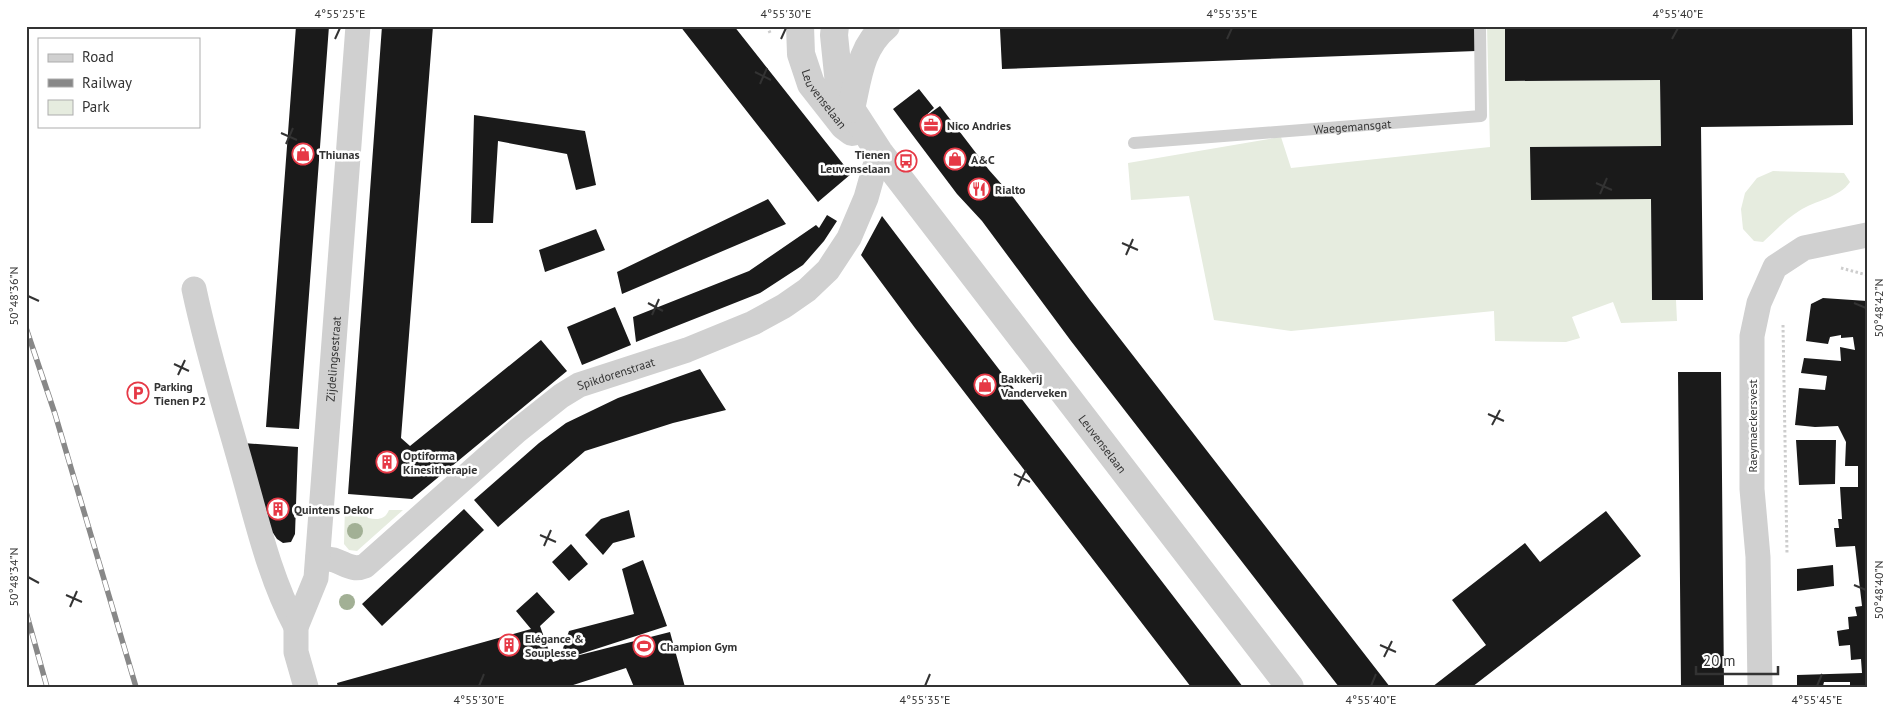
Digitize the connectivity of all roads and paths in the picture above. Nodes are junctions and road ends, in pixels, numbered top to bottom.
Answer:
1 (358, 26) edge
2 (800, 26) edge
3 (835, 26) edge
4 (886, 26) edge
5 (1480, 26) edge
6 (851, 109) junction
7 (1134, 144) dead end
8 (879, 152) junction
9 (1867, 235) edge
10 (1840, 268) dead end
11 (1867, 275) edge
12 (194, 289) dead end
13 (1784, 317) dead end
14 (318, 557) junction
15 (1787, 562) dead end
16 (296, 626) junction
17 (306, 687) edge
18 (1290, 687) edge
19 (1760, 687) edge

1 - 14 street, Zijdelingsestraat
2 - 8 street, Leuvenselaan
3 - 6 street, Leuvenselaan
4 - 6 street, Leuvenselaan
5 - 7 lane, Waegemansgat
6 - 8 street, Leuvenselaan
8 - 14 street, Spikdorenstraat
8 - 18 street, Leuvenselaan
9 - 19 street, Raeymaeckersvest
10 - 11 path
12 - 16 street
13 - 15 path
14 - 16 street, Zijdelingsestraat
16 - 17 street, Zijdelingsestraat

